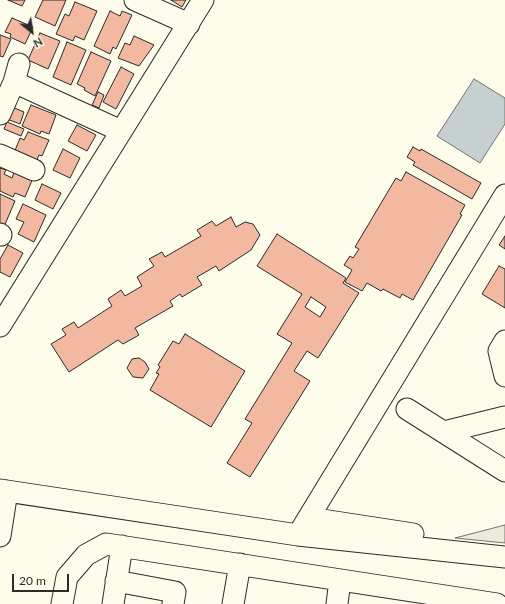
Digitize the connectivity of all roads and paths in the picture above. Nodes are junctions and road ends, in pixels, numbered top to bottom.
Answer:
1 (203, 0) edge
2 (146, 2) edge
3 (189, 24) junction
4 (0, 114) edge
5 (121, 131) junction
6 (0, 155) edge
7 (34, 170) dead end
8 (505, 195) edge
9 (0, 326) edge
10 (505, 341) edge
11 (505, 376) edge
12 (407, 409) dead end
13 (505, 417) edge
14 (444, 432) junction
15 (505, 470) edge
16 (3, 490) edge
17 (309, 518) junction
18 (298, 535) junction
19 (0, 536) edge
20 (122, 546) junction
21 (505, 548) edge
22 (505, 557) edge
23 (240, 564) junction
24 (340, 580) junction
25 (116, 581) junction
26 (404, 597) edge
27 (239, 603) edge
28 (62, 604) edge
29 (112, 604) edge
30 (173, 604) edge
31 (338, 604) edge
32 (497, 604) edge

1 - 3 street
2 - 3 street
3 - 5 street
4 - 5 street
5 - 9 street
6 - 7 street
8 - 17 street
10 - 11 street
12 - 14 street
13 - 14 street
14 - 15 street
16 - 18 street
16 - 19 street
17 - 18 street
17 - 21 street
18 - 22 street
20 - 23 street
20 - 25 street
20 - 28 street
23 - 24 street
23 - 27 street
24 - 26 street
24 - 31 street
25 - 29 street
25 - 30 street
26 - 32 street

